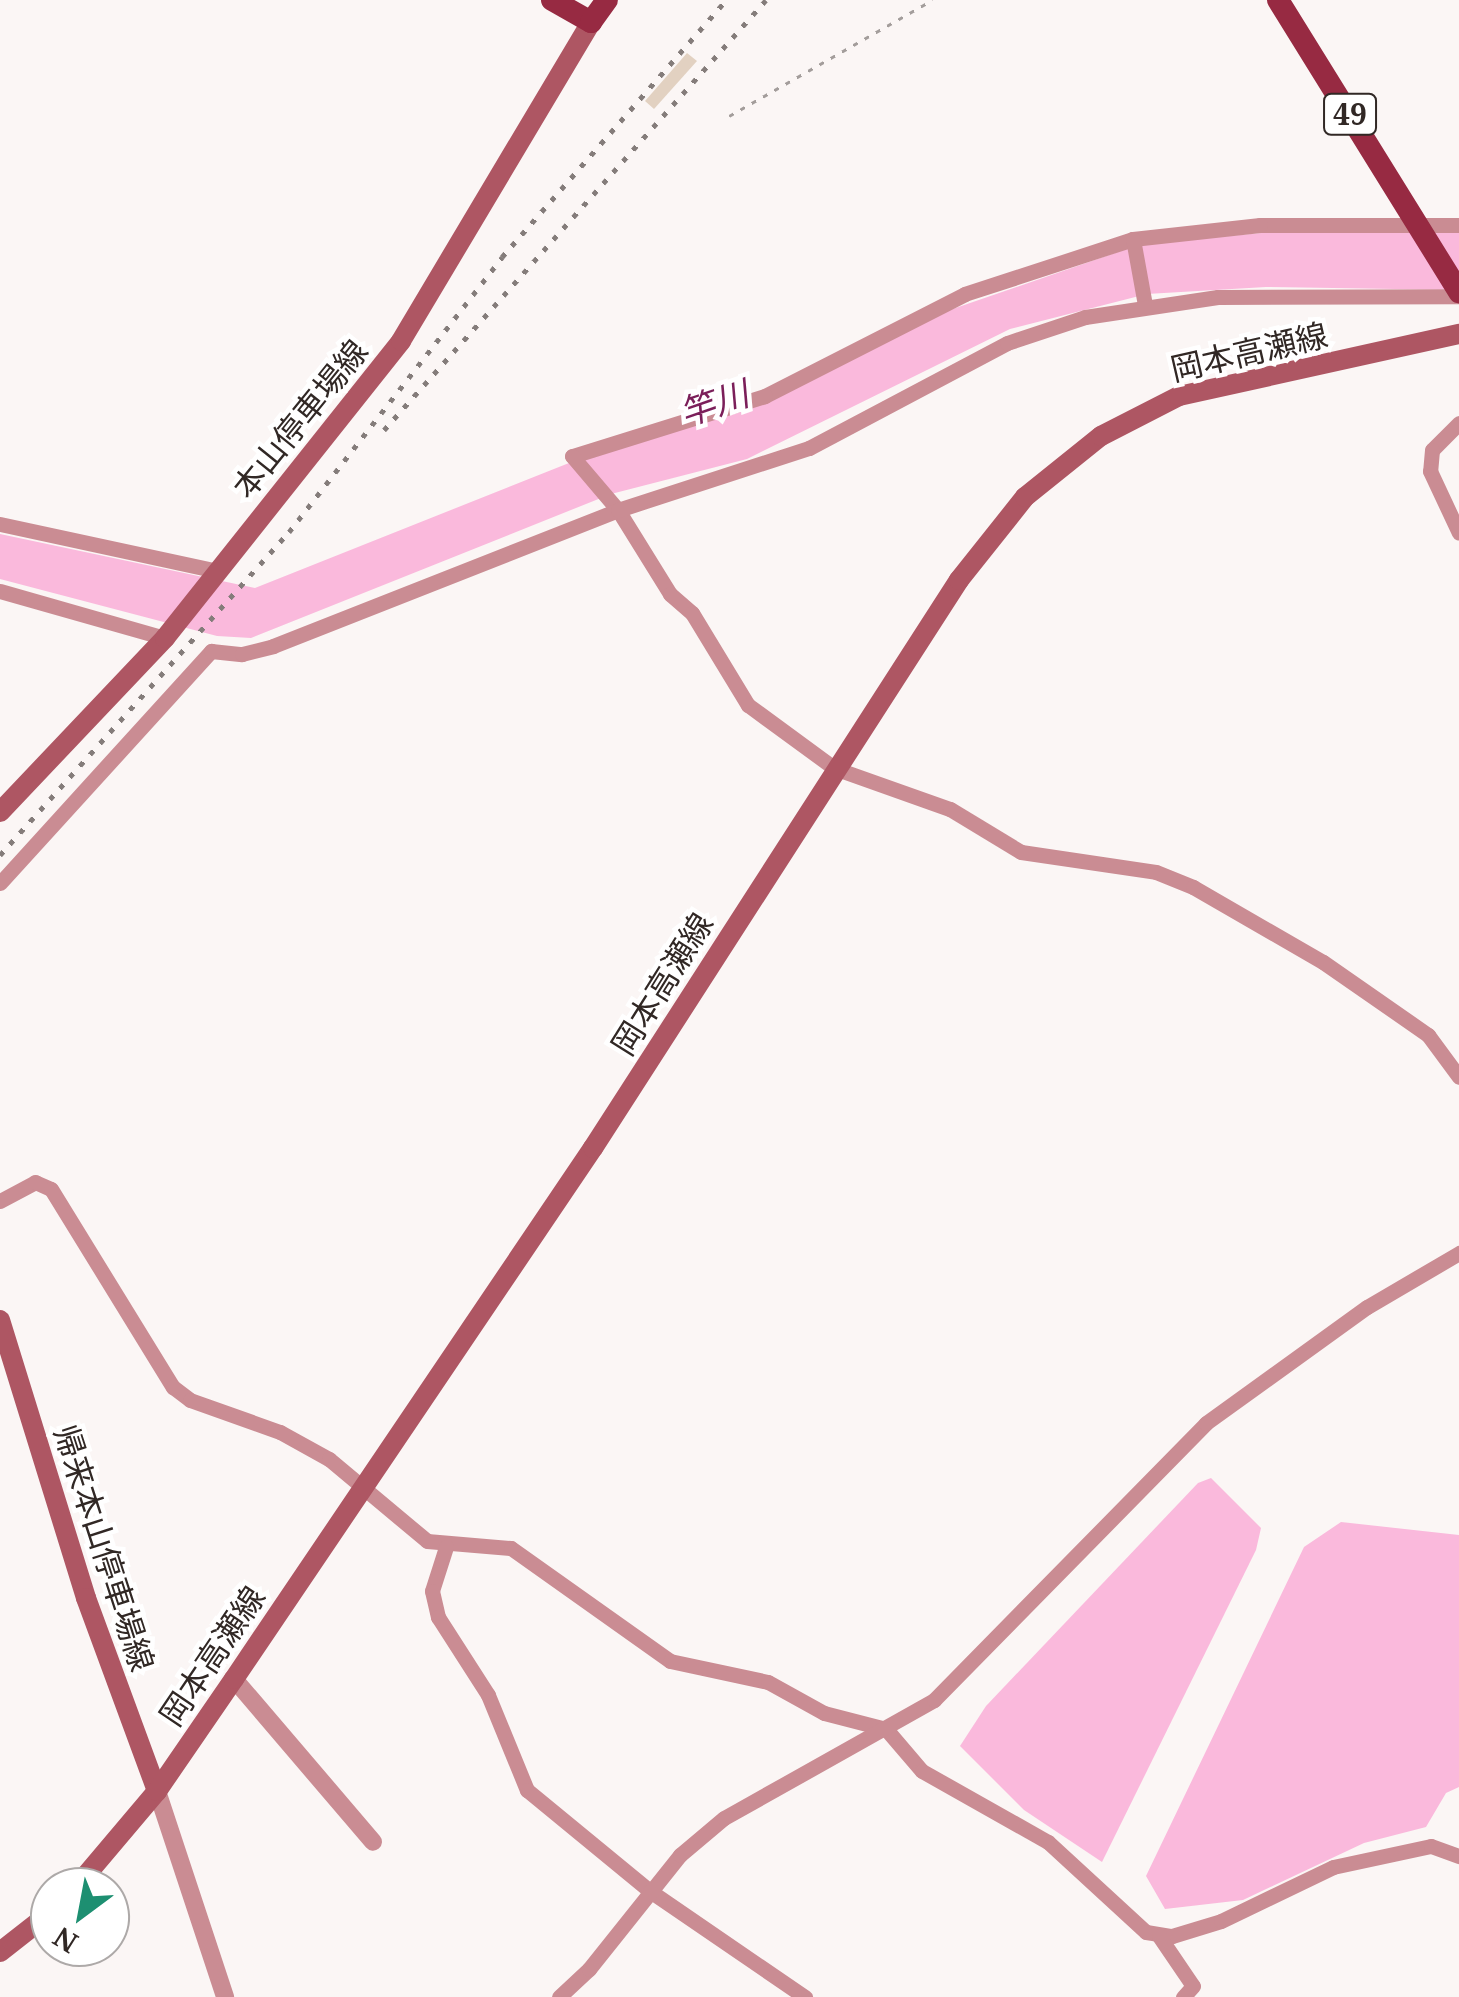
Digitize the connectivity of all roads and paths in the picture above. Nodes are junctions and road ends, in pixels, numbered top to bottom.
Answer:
1 (552, 0) edge
2 (607, 0) edge
3 (932, 0) edge
4 (1278, 0) edge
5 (591, 22) junction
6 (729, 116) dead end
7 (1459, 225) edge
8 (1420, 227) junction
9 (1133, 241) junction
10 (1459, 294) edge
11 (1145, 302) junction
12 (1459, 334) edge
13 (1459, 424) edge
14 (614, 506) junction
15 (0, 524) edge
16 (1459, 533) edge
17 (217, 571) junction
18 (0, 591) edge
19 (165, 638) junction
20 (834, 768) junction
21 (0, 812) edge
22 (0, 884) edge
23 (1459, 1077) edge
24 (0, 1200) edge
25 (1459, 1252) edge
26 (0, 1320) edge
27 (362, 1484) junction
28 (446, 1547) junction
29 (234, 1679) junction
30 (886, 1729) junction
31 (157, 1792) junction
32 (373, 1842) dead end
33 (1459, 1856) edge
34 (93, 1867) edge
35 (650, 1890) junction
36 (30, 1929) edge
37 (1159, 1936) junction
38 (0, 1952) edge
39 (225, 1997) edge
40 (558, 1997) edge
41 (805, 1997) edge
42 (1183, 1997) edge

1 - 5 main road
2 - 5 main road
3 - 6 path
4 - 8 main road, 49
5 - 17 main road, 本山停車場線
7 - 8 street
8 - 9 street
8 - 10 main road, 49
9 - 11 street
9 - 14 street
10 - 11 street
11 - 14 street
12 - 20 main road, 岡本高瀬線
13 - 16 street
14 - 20 street
14 - 22 street
15 - 17 street
17 - 19 main road, 本山停車場線
18 - 19 street
19 - 21 main road, 本山停車場線
20 - 23 street
20 - 27 main road, 岡本高瀬線
24 - 27 street
25 - 30 street
26 - 31 main road, 帰来本山停車場線
27 - 28 street
27 - 29 main road, 岡本高瀬線
28 - 30 street
28 - 35 street
29 - 31 main road, 岡本高瀬線
29 - 32 street
30 - 35 street
30 - 37 street
31 - 34 main road, 岡本高瀬線
31 - 39 street
33 - 37 street
35 - 40 street
35 - 41 street
36 - 38 main road
37 - 42 street

